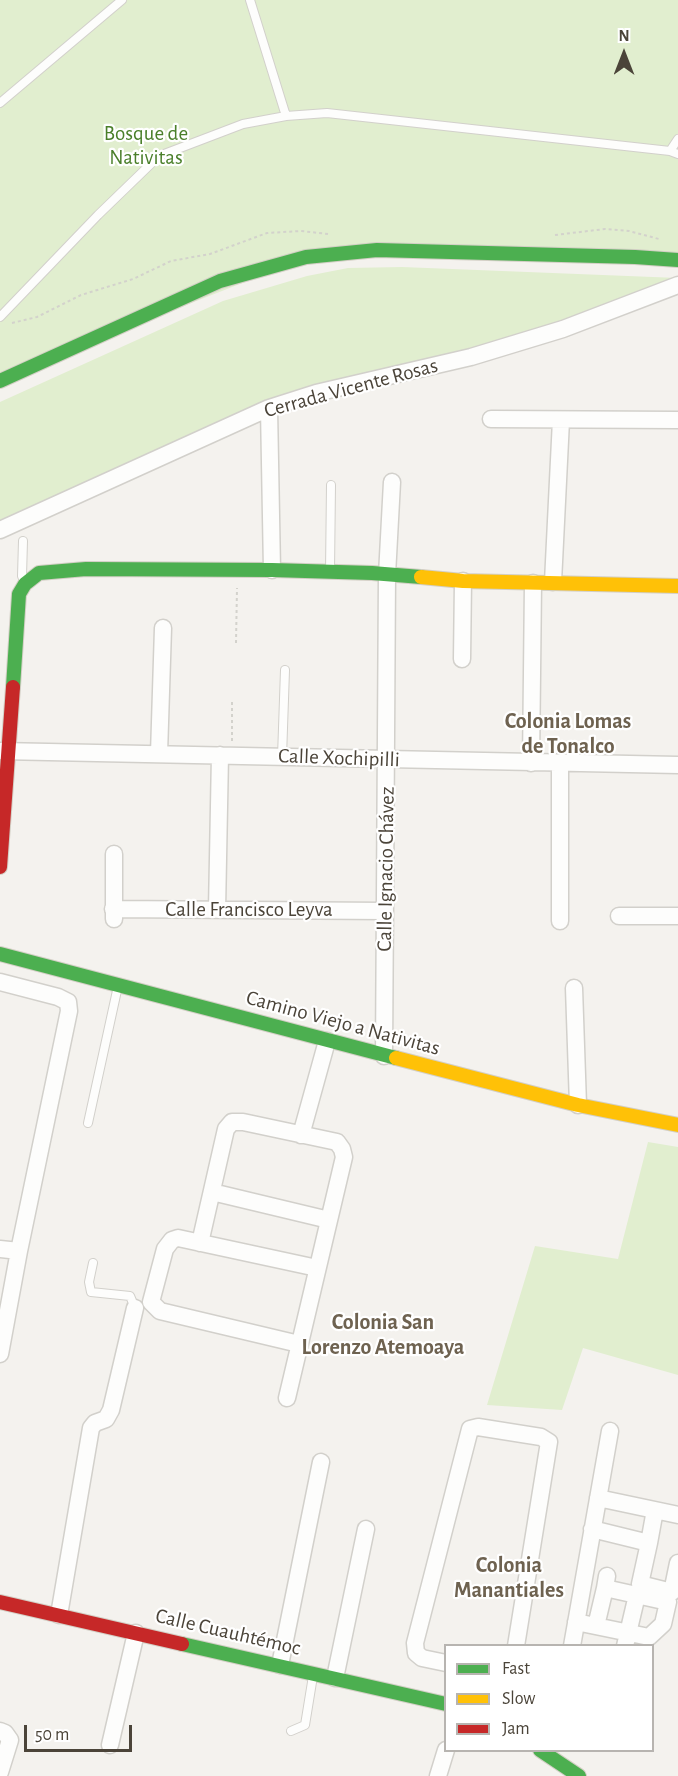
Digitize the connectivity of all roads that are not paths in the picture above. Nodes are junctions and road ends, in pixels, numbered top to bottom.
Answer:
1 (122, 0) edge
2 (250, 0) edge
3 (0, 103) edge
4 (286, 116) junction
5 (678, 139) edge
6 (674, 153) edge
7 (678, 260) edge
8 (678, 285) edge
9 (0, 317) edge
10 (0, 381) edge
11 (269, 408) junction
12 (491, 419) dead end
13 (561, 420) junction
14 (678, 420) edge
15 (392, 482) dead end
16 (331, 485) dead end
17 (0, 530) edge
18 (23, 542) dead end
19 (272, 570) junction
20 (330, 572) junction
21 (387, 575) junction
22 (463, 581) junction
23 (553, 582) junction
24 (533, 583) junction
25 (25, 584) junction
26 (678, 586) edge
27 (163, 628) dead end
28 (462, 659) dead end
29 (285, 670) dead end
30 (5, 751) edge
31 (159, 754) junction
32 (226, 756) junction
33 (282, 757) junction
34 (387, 760) junction
35 (531, 763) junction
36 (561, 763) junction
37 (678, 765) edge
38 (114, 854) dead end
39 (0, 867) edge
40 (217, 910) junction
41 (385, 911) junction
42 (619, 916) dead end
43 (678, 916) edge
44 (560, 921) dead end
45 (0, 954) edge
46 (0, 982) edge
47 (118, 985) junction
48 (574, 988) dead end
49 (327, 1041) junction
50 (384, 1056) junction
51 (578, 1105) junction
52 (87, 1123) dead end
53 (678, 1125) edge
54 (301, 1135) junction
55 (212, 1192) junction
56 (329, 1220) junction
57 (200, 1243) junction
58 (0, 1249) edge
59 (19, 1251) junction
60 (93, 1263) dead end
61 (317, 1268) junction
62 (135, 1308) joint
63 (299, 1344) junction
64 (0, 1354) edge
65 (287, 1398) dead end
66 (610, 1431) dead end
67 (321, 1462) dead end
68 (598, 1498) junction
69 (655, 1510) junction
70 (678, 1515) edge
71 (366, 1529) dead end
72 (592, 1529) junction
73 (649, 1543) junction
74 (678, 1563) edge
75 (585, 1571) junction
76 (606, 1582) junction
77 (638, 1590) junction
78 (0, 1602) edge
79 (59, 1615) junction
80 (576, 1622) junction
81 (596, 1626) junction
82 (136, 1633) junction
83 (627, 1639) edge
84 (516, 1644) edge
85 (572, 1644) edge
86 (444, 1663) edge
87 (280, 1665) junction
88 (314, 1673) junction
89 (335, 1678) junction
90 (444, 1704) edge
91 (0, 1731) edge
92 (291, 1731) dead end
93 (110, 1745) dead end
94 (445, 1752) edge
95 (548, 1753) edge
96 (0, 1772) edge
97 (438, 1776) edge
98 (579, 1776) edge

1 - 3 lane
2 - 4 lane
4 - 6 lane
4 - 9 lane
5 - 6 lane
7 - 10 street
8 - 11 street, Cerrada Vicente Rosas
11 - 17 street, Cerrada Vicente Rosas
11 - 19 street
12 - 13 street
13 - 14 street
13 - 23 street
15 - 21 street, Calle Ignacio Chávez
16 - 20 lane
18 - 25 lane
19 - 20 street
19 - 25 street
20 - 21 street
21 - 22 street
21 - 34 street, Calle Ignacio Chávez
22 - 24 street
22 - 28 street
23 - 24 street
23 - 26 street
24 - 35 street
25 - 30 street
27 - 31 street
29 - 33 lane
30 - 31 street, Calle Xochipilli
30 - 39 street
31 - 32 street, Calle Xochipilli
32 - 33 street, Calle Xochipilli
32 - 40 street
33 - 34 street, Calle Xochipilli
34 - 35 street, Calle Xochipilli
34 - 41 street, Calle Ignacio Chávez
35 - 36 street, Calle Xochipilli
36 - 37 street, Calle Xochipilli
36 - 44 street
38 - 40 street, Calle Francisco Leyva
40 - 41 street, Calle Francisco Leyva
41 - 50 street, Calle Ignacio Chávez
42 - 43 street
45 - 47 street, Camino Viejo a Nativitas
46 - 59 street
47 - 49 street, Camino Viejo a Nativitas
47 - 52 lane
48 - 51 street
49 - 50 street, Camino Viejo a Nativitas
49 - 54 street
50 - 51 street, Camino Viejo a Nativitas
51 - 53 street, Camino Viejo a Nativitas
54 - 55 street
54 - 56 street
55 - 56 street
55 - 57 street
56 - 61 street
57 - 61 street
57 - 63 street
58 - 59 street
59 - 64 street
60 - 62 lane
61 - 63 street
62 - 79 street
63 - 65 street
66 - 68 street
67 - 87 street
68 - 69 street
68 - 72 street
69 - 70 street
69 - 73 street
71 - 89 street
72 - 73 street
72 - 75 street
73 - 77 street
74 - 77 street
75 - 76 street
75 - 80 street
76 - 77 street
76 - 81 street
77 - 83 street
77 - 83 street
78 - 79 street, Calle Cuauhtémoc
79 - 82 street, Calle Cuauhtémoc
80 - 81 street
80 - 85 street
81 - 83 street
82 - 87 street, Calle Cuauhtémoc
82 - 93 street
84 - 86 street
87 - 88 street, Calle Cuauhtémoc
88 - 89 street, Calle Cuauhtémoc
88 - 92 lane
89 - 90 street, Calle Cuauhtémoc
91 - 96 street
94 - 97 street
95 - 98 street

